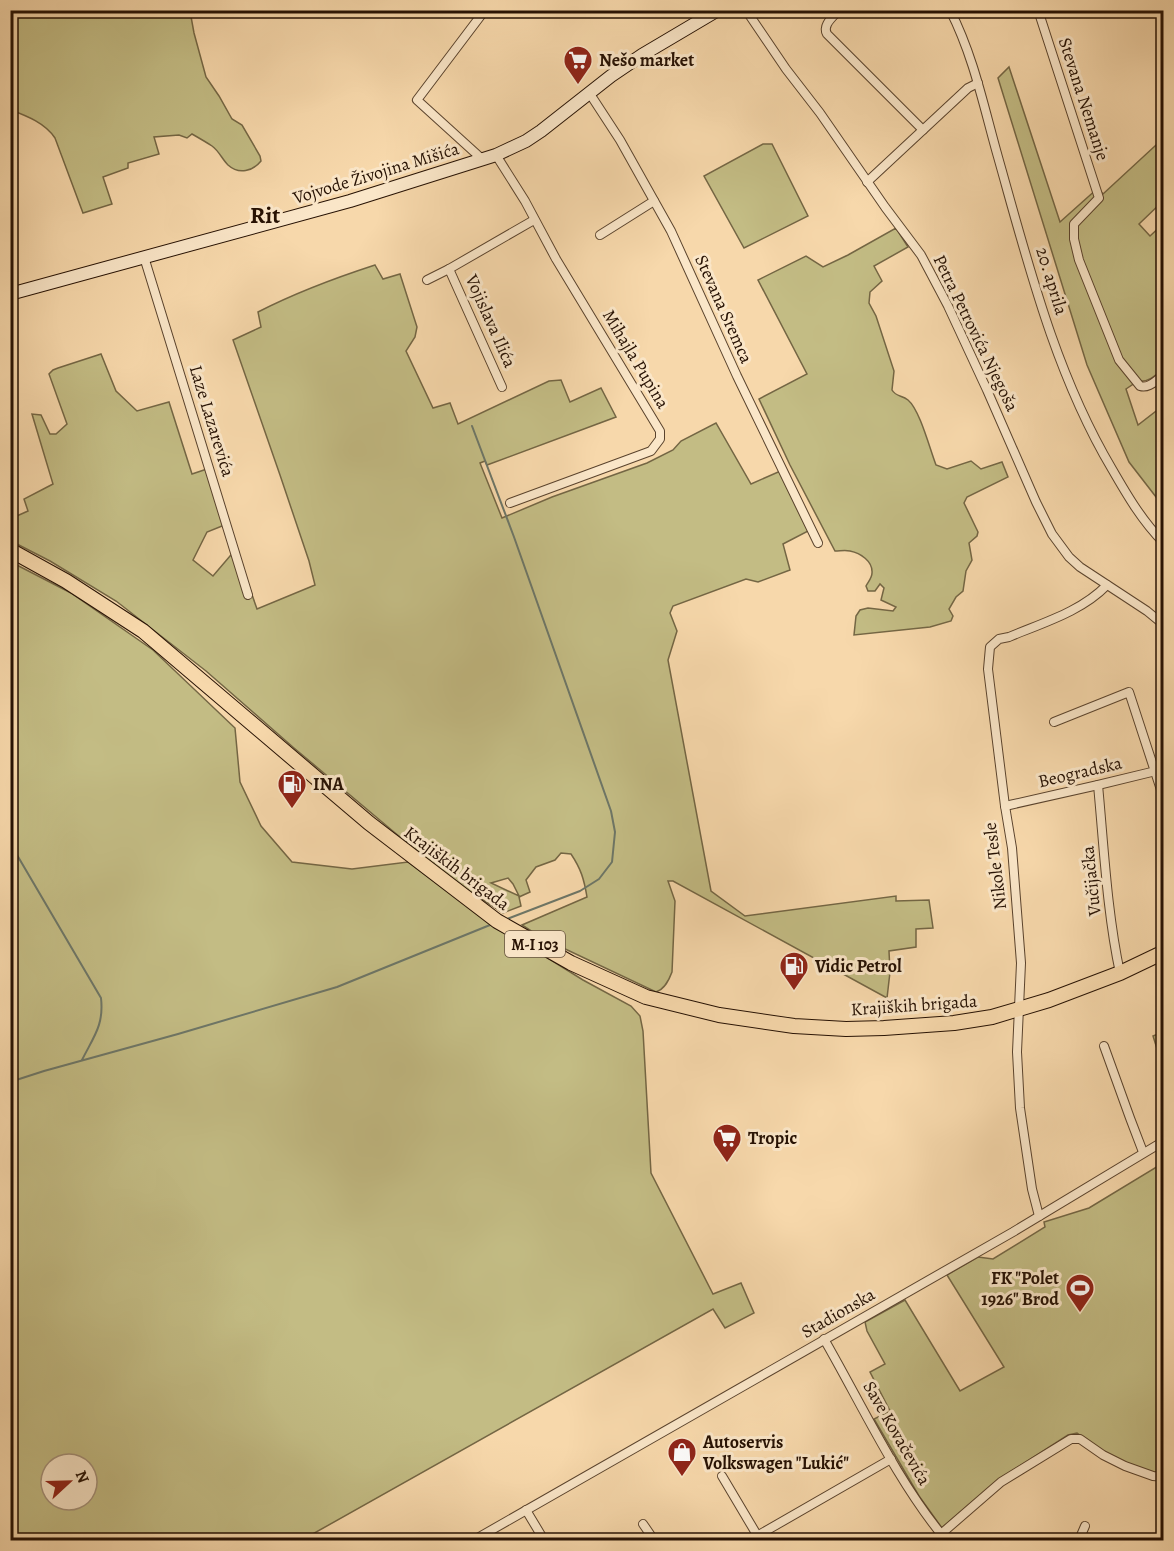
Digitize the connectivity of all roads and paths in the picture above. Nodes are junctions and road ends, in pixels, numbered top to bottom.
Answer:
1 (484, 10) edge
2 (718, 10) edge
3 (746, 10) edge
4 (839, 10) edge
5 (950, 10) edge
6 (1038, 10) edge
7 (978, 83) junction
8 (590, 94) junction
9 (923, 130) junction
10 (496, 155) junction
11 (482, 159) junction
12 (867, 182) junction
13 (654, 201) junction
14 (534, 220) junction
15 (600, 235) dead end
16 (144, 257) junction
17 (450, 269) junction
18 (427, 280) dead end
19 (10, 294) edge
20 (1164, 375) edge
21 (502, 387) dead end
22 (510, 503) dead end
23 (819, 543) dead end
24 (1164, 543) edge
25 (10, 550) edge
26 (1107, 585) junction
27 (248, 595) dead end
28 (1164, 625) edge
29 (1054, 722) dead end
30 (1164, 769) edge
31 (1154, 771) junction
32 (1098, 785) junction
33 (1164, 799) edge
34 (1005, 806) junction
35 (1164, 952) edge
36 (1119, 973) junction
37 (1019, 1009) junction
38 (1104, 1046) dead end
39 (1164, 1141) edge
40 (1143, 1152) junction
41 (1040, 1216) junction
42 (824, 1339) junction
43 (891, 1459) junction
44 (723, 1476) dead end
45 (1164, 1477) edge
46 (526, 1510) junction
47 (643, 1524) dead end
48 (1084, 1526) dead end
49 (944, 1537) edge
50 (756, 1539) edge
51 (474, 1540) edge
52 (544, 1540) edge
53 (654, 1540) edge
54 (931, 1540) edge
55 (1079, 1540) edge

1 - 11 street
2 - 8 street, Vojvode Živojina Mišića
3 - 12 street, Petra Petrovića Njegoša
4 - 9 street
5 - 7 street, 20. aprila
6 - 20 street, Stevana Nemanje
7 - 9 street
7 - 24 street, 20. aprila
8 - 10 street, Vojvode Živojina Mišića
8 - 13 street, Stevana Sremca
9 - 12 street
10 - 11 street, Vojvode Živojina Mišića
10 - 14 street, Mihajla Pupina
11 - 16 street, Vojvode Živojina Mišića
12 - 26 street, Petra Petrovića Njegoša
13 - 15 street
13 - 23 street, Stevana Sremca
14 - 17 street
14 - 22 street, Mihajla Pupina
16 - 19 street, Vojvode Živojina Mišića
16 - 27 street, Laze Lazarevića
17 - 18 street
17 - 21 street, Vojislava Ilića
25 - 37 main road, Krajiških brigada / M-I 103
26 - 28 street, Petra Petrovića Njegoša
26 - 34 street, Nikole Tesle
29 - 31 street
30 - 31 street, Beogradska
31 - 32 street, Beogradska
31 - 33 street
32 - 34 street, Beogradska
32 - 36 street, Vučijačka
34 - 37 street, Nikole Tesle
35 - 36 main road, Krajiških brigada / M-I 103
36 - 37 main road, Krajiških brigada / M-I 103
37 - 41 street, Nikole Tesle
38 - 40 street
39 - 40 street, Stadionska
40 - 41 street, Stadionska
41 - 42 street, Stadionska
42 - 43 street, Save Kovačevića
42 - 46 street, Stadionska
43 - 49 street, Save Kovačevića
43 - 50 street
44 - 50 street
45 - 49 street
46 - 51 street, Stadionska
46 - 52 street
47 - 53 street
48 - 55 street
49 - 54 street

